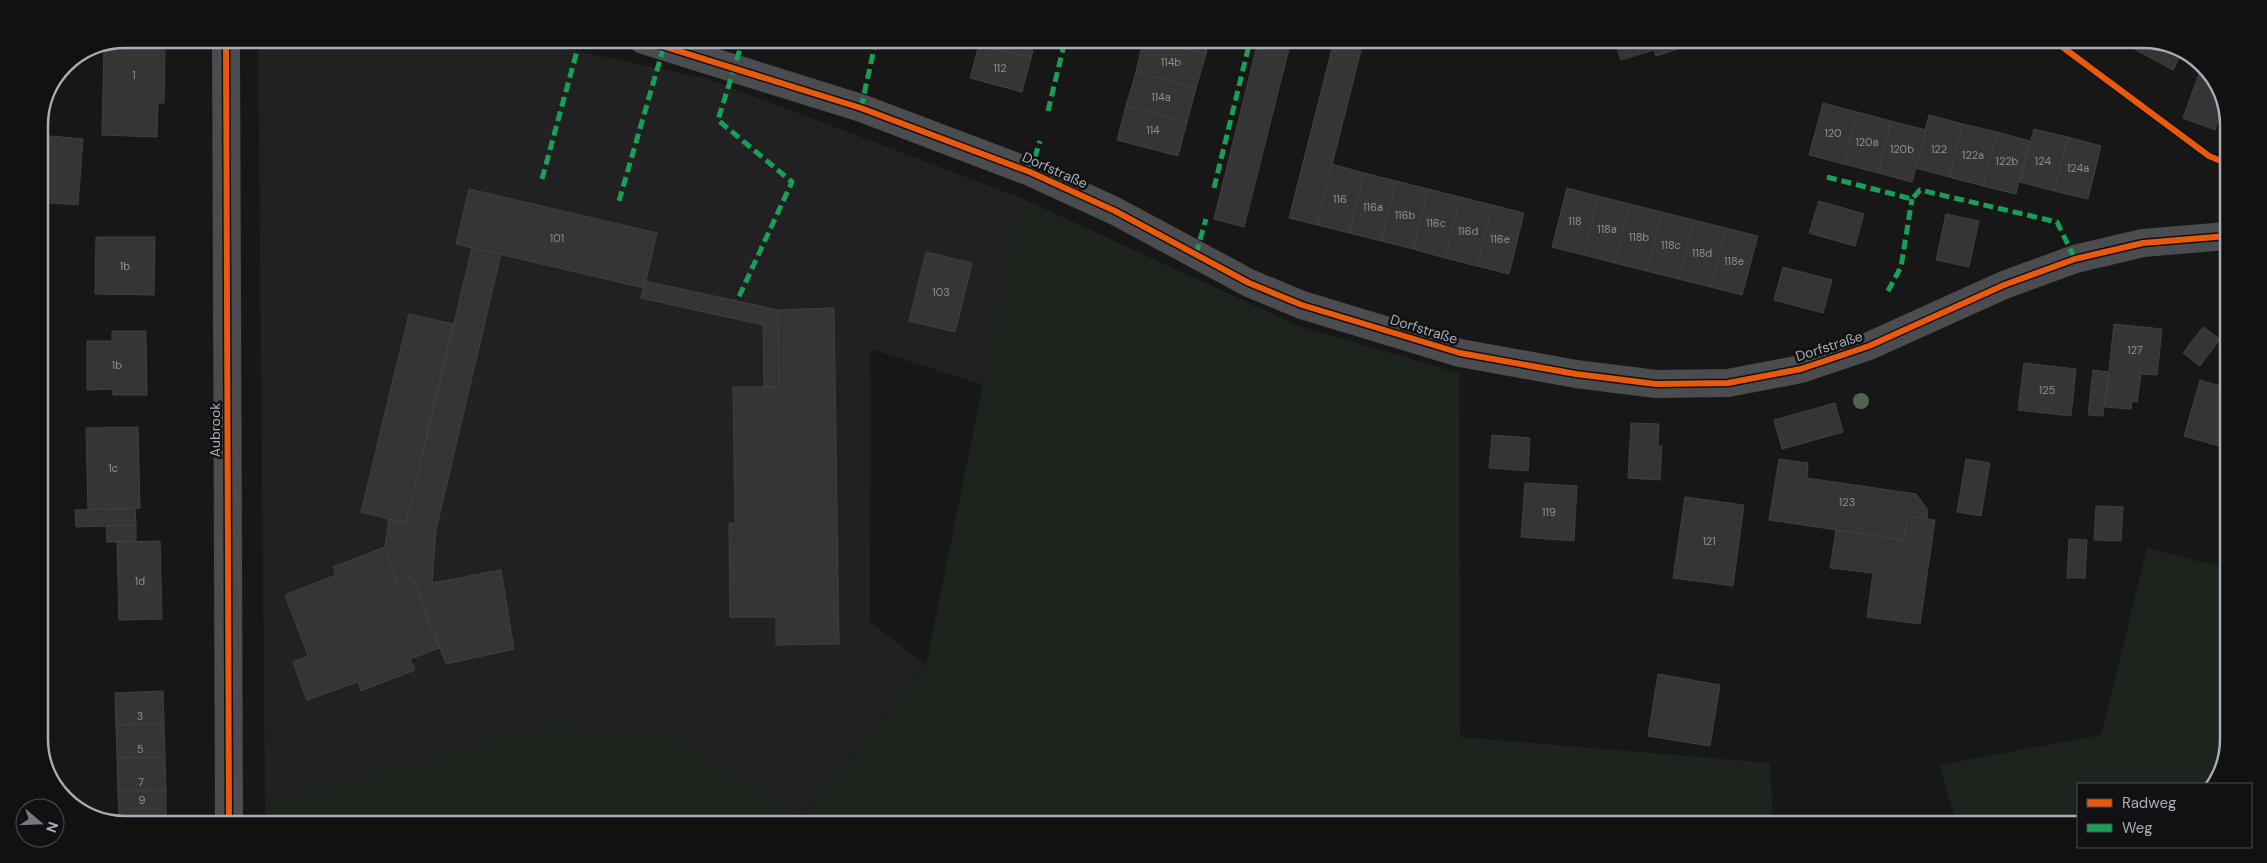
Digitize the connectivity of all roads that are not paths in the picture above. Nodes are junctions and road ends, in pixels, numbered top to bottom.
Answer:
1 (226, 48) edge
2 (669, 48) edge
3 (2219, 237) edge
4 (229, 816) edge

1 - 4 street, Aubrook
2 - 3 street, Dorfstraße

